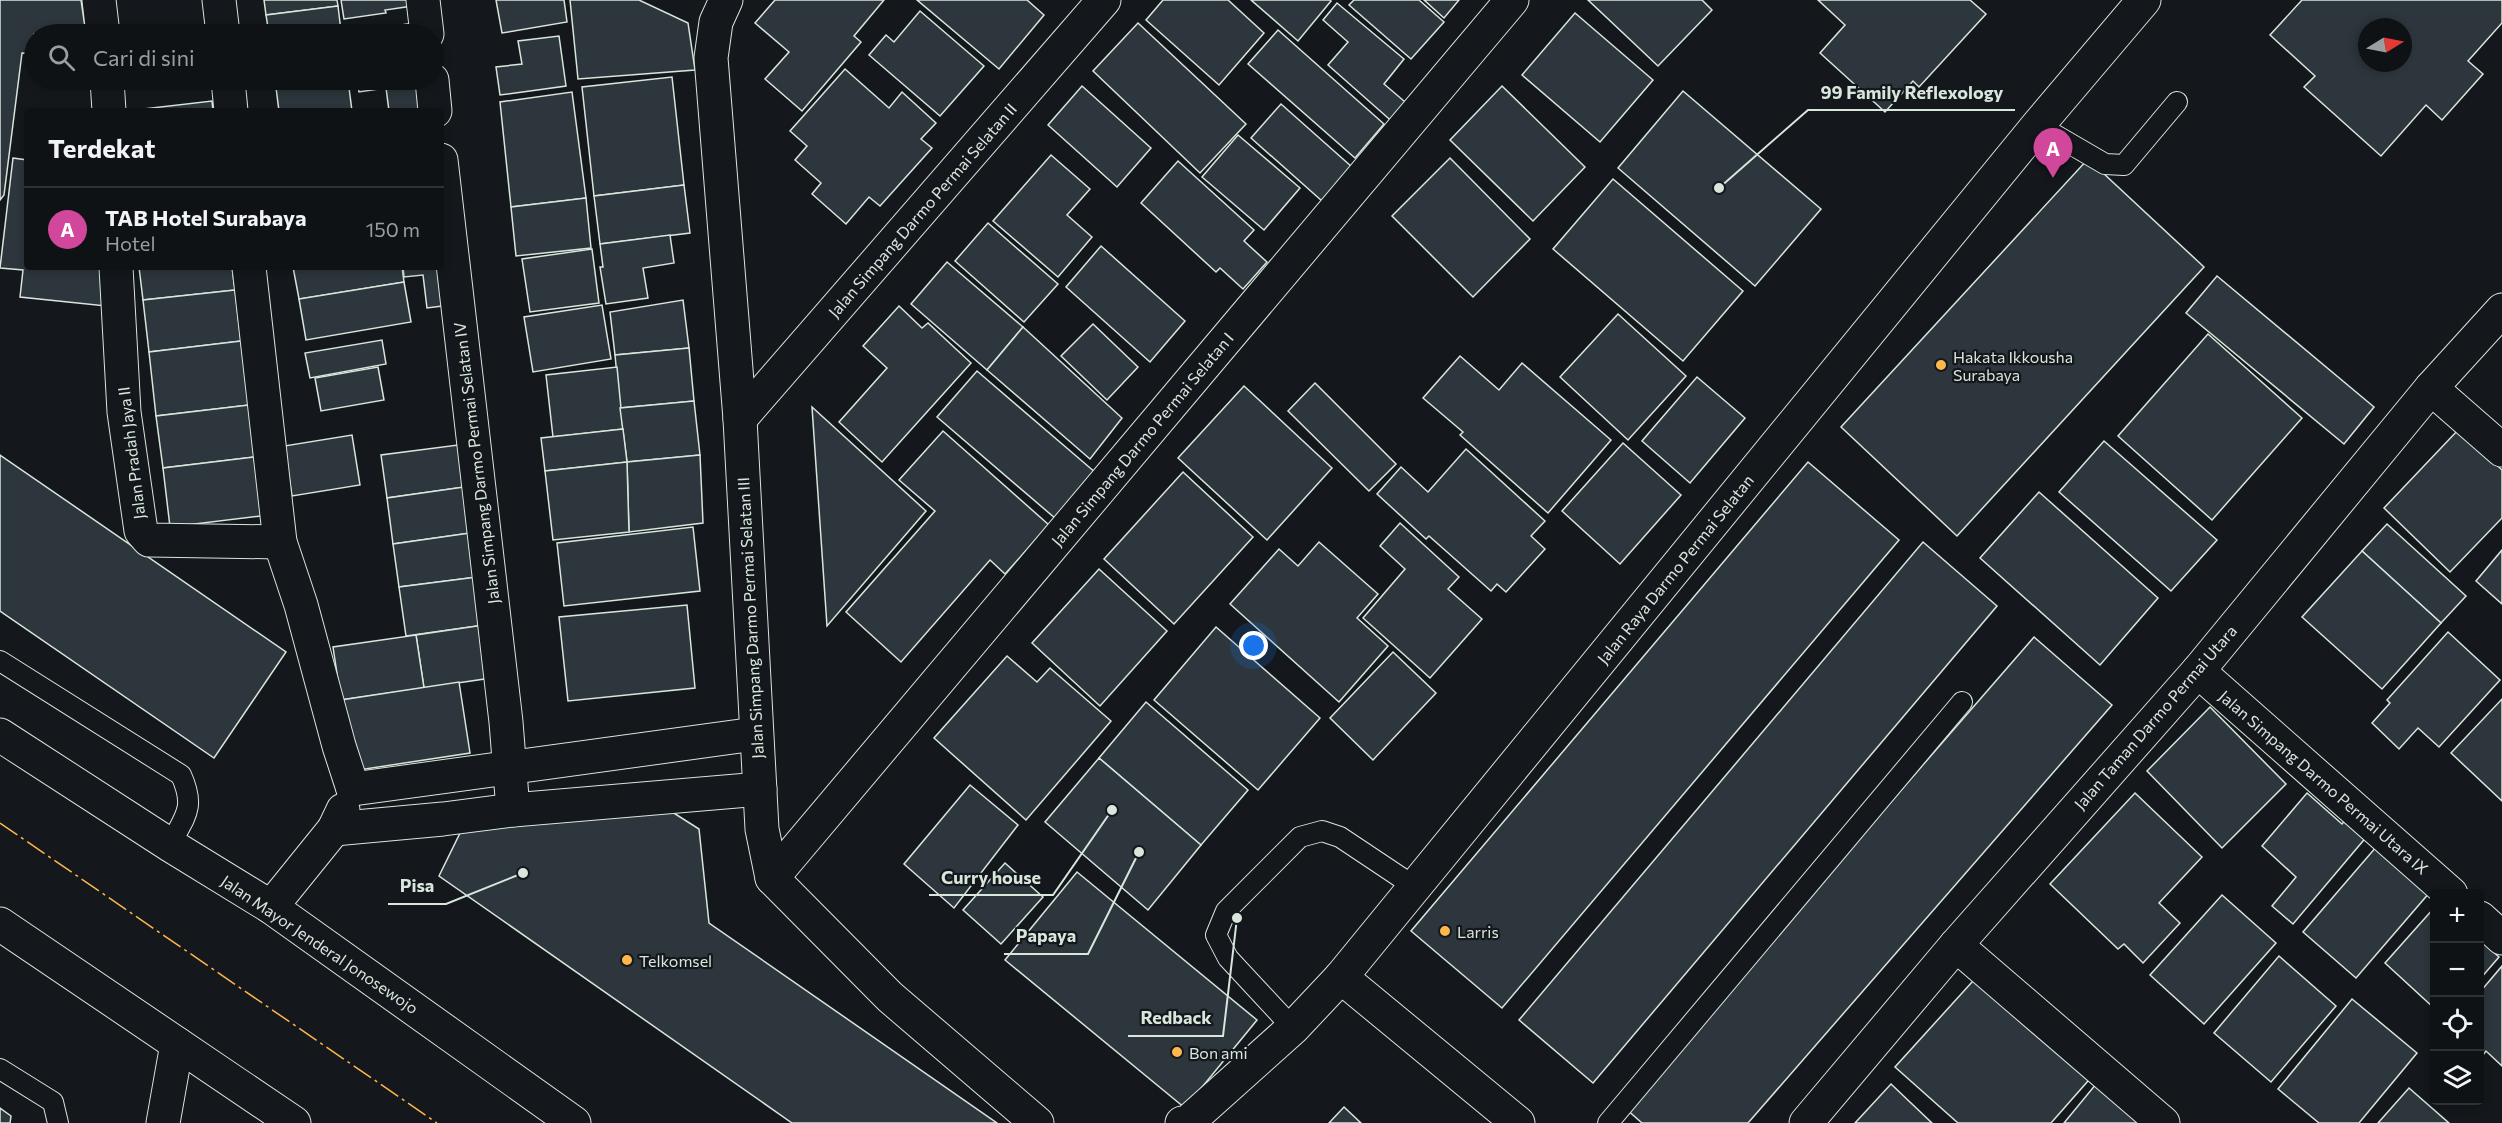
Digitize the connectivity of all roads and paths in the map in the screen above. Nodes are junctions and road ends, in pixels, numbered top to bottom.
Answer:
1 (99, 0) edge
2 (219, 0) edge
3 (423, 0) edge
4 (726, 0) edge
5 (1104, 0) edge
6 (1512, 0) edge
7 (2144, 0) edge
8 (101, 24) edge
9 (222, 24) edge
10 (426, 24) edge
11 (108, 90) edge
12 (229, 90) edge
13 (433, 90) edge
14 (2177, 102) dead end
15 (109, 108) edge
16 (231, 108) edge
17 (435, 108) edge
18 (2037, 125) junction
19 (444, 186) edge
20 (116, 270) edge
21 (249, 270) edge
22 (2502, 310) edge
23 (2430, 388) junction
24 (740, 420) junction
25 (2502, 450) edge
26 (280, 542) junction
27 (0, 661) edge
28 (2198, 670) junction
29 (1962, 702) dead end
30 (755, 734) junction
31 (0, 735) edge
32 (509, 766) junction
33 (353, 789) junction
34 (760, 789) junction
35 (513, 810) junction
36 (334, 829) junction
37 (170, 845) junction
38 (772, 878) junction
39 (1415, 887) junction
40 (2445, 889) edge
41 (271, 907) junction
42 (2484, 922) edge
43 (0, 924) edge
44 (2502, 938) edge
45 (1956, 945) junction
46 (1341, 977) junction
47 (1293, 1028) junction
48 (177, 1044) junction
49 (0, 1069) edge
50 (58, 1123) edge
51 (163, 1123) edge
52 (294, 1123) edge
53 (574, 1123) edge
54 (1037, 1123) edge
55 (1186, 1123) edge
56 (1518, 1123) edge
57 (1608, 1123) edge
58 (1806, 1123) edge
59 (2163, 1123) edge

1 - 8 street
2 - 9 street
3 - 10 street
4 - 24 street, Jalan Simpang Darmo Permai Selatan III
5 - 24 street, Jalan Simpang Darmo Permai Selatan II
6 - 38 street, Jalan Simpang Darmo Permai Selatan I
7 - 18 street, Jalan Raya Darmo Permai Selatan
11 - 15 street
12 - 16 street
13 - 17 street
14 - 18 lane
18 - 39 street, Jalan Raya Darmo Permai Selatan
19 - 32 street, Jalan Simpang Darmo Permai Selatan IV
20 - 26 street, Jalan Pradah Jaya II
21 - 26 street
22 - 23 street, Jalan Taman Darmo Permai Utara
23 - 25 street
23 - 28 street, Jalan Taman Darmo Permai Utara
24 - 30 street, Jalan Simpang Darmo Permai Selatan III
26 - 33 street
27 - 37 lane
28 - 40 street, Jalan Simpang Darmo Permai Utara IX
28 - 45 street, Jalan Taman Darmo Permai Utara
29 - 57 lane
30 - 32 street
30 - 34 street, Jalan Simpang Darmo Permai Selatan III
31 - 37 street, Jalan Mayor Jenderal Jonosewojo
32 - 33 street
32 - 35 street, Jalan Simpang Darmo Permai Selatan IV
33 - 36 street
34 - 35 street
34 - 38 street, Jalan Simpang Darmo Permai Selatan III
35 - 36 street
36 - 41 street
37 - 41 street, Jalan Mayor Jenderal Jonosewojo
38 - 54 street
39 - 46 street, Jalan Raya Darmo Permai Selatan
39 - 47 lane
41 - 53 street, Jalan Mayor Jenderal Jonosewojo
42 - 44 street
43 - 48 street
45 - 58 street, Jalan Taman Darmo Permai Utara
45 - 59 street
46 - 47 street, Jalan Raya Darmo Permai Selatan
46 - 56 street
47 - 55 street, Jalan Raya Darmo Permai Selatan
48 - 51 street
48 - 52 street
49 - 50 lane

